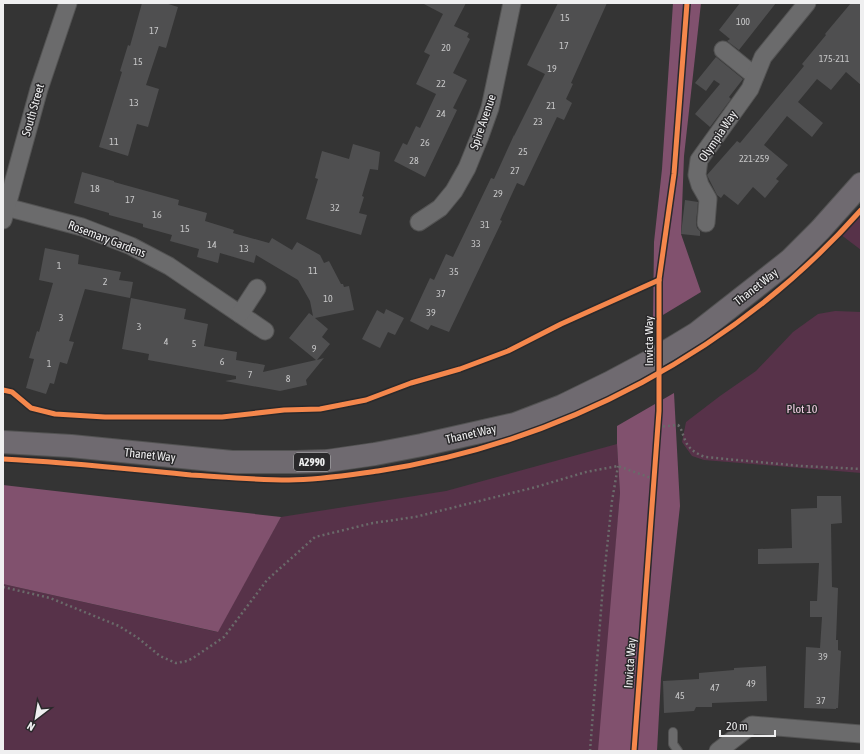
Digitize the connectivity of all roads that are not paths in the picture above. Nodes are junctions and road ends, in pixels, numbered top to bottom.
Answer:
1 (68, 3) edge
2 (512, 3) edge
3 (806, 3) edge
4 (723, 50) dead end
5 (755, 76) junction
6 (861, 184) edge
7 (4, 213) edge
8 (419, 222) dead end
9 (706, 223) dead end
10 (257, 288) dead end
11 (240, 314) junction
12 (266, 331) dead end
13 (3, 442) edge
14 (673, 732) dead end
15 (861, 734) edge
16 (678, 751) edge
17 (718, 751) edge

1 - 7 street, South Street
2 - 8 street, Spire Avenue
3 - 5 street, Olympia Way
4 - 5 street
5 - 9 street, Olympia Way
6 - 13 main road, Thanet Way / A2990
7 - 11 street, Rosemary Gardens
10 - 11 street
11 - 12 street, Rosemary Gardens
14 - 16 lane
15 - 17 street

